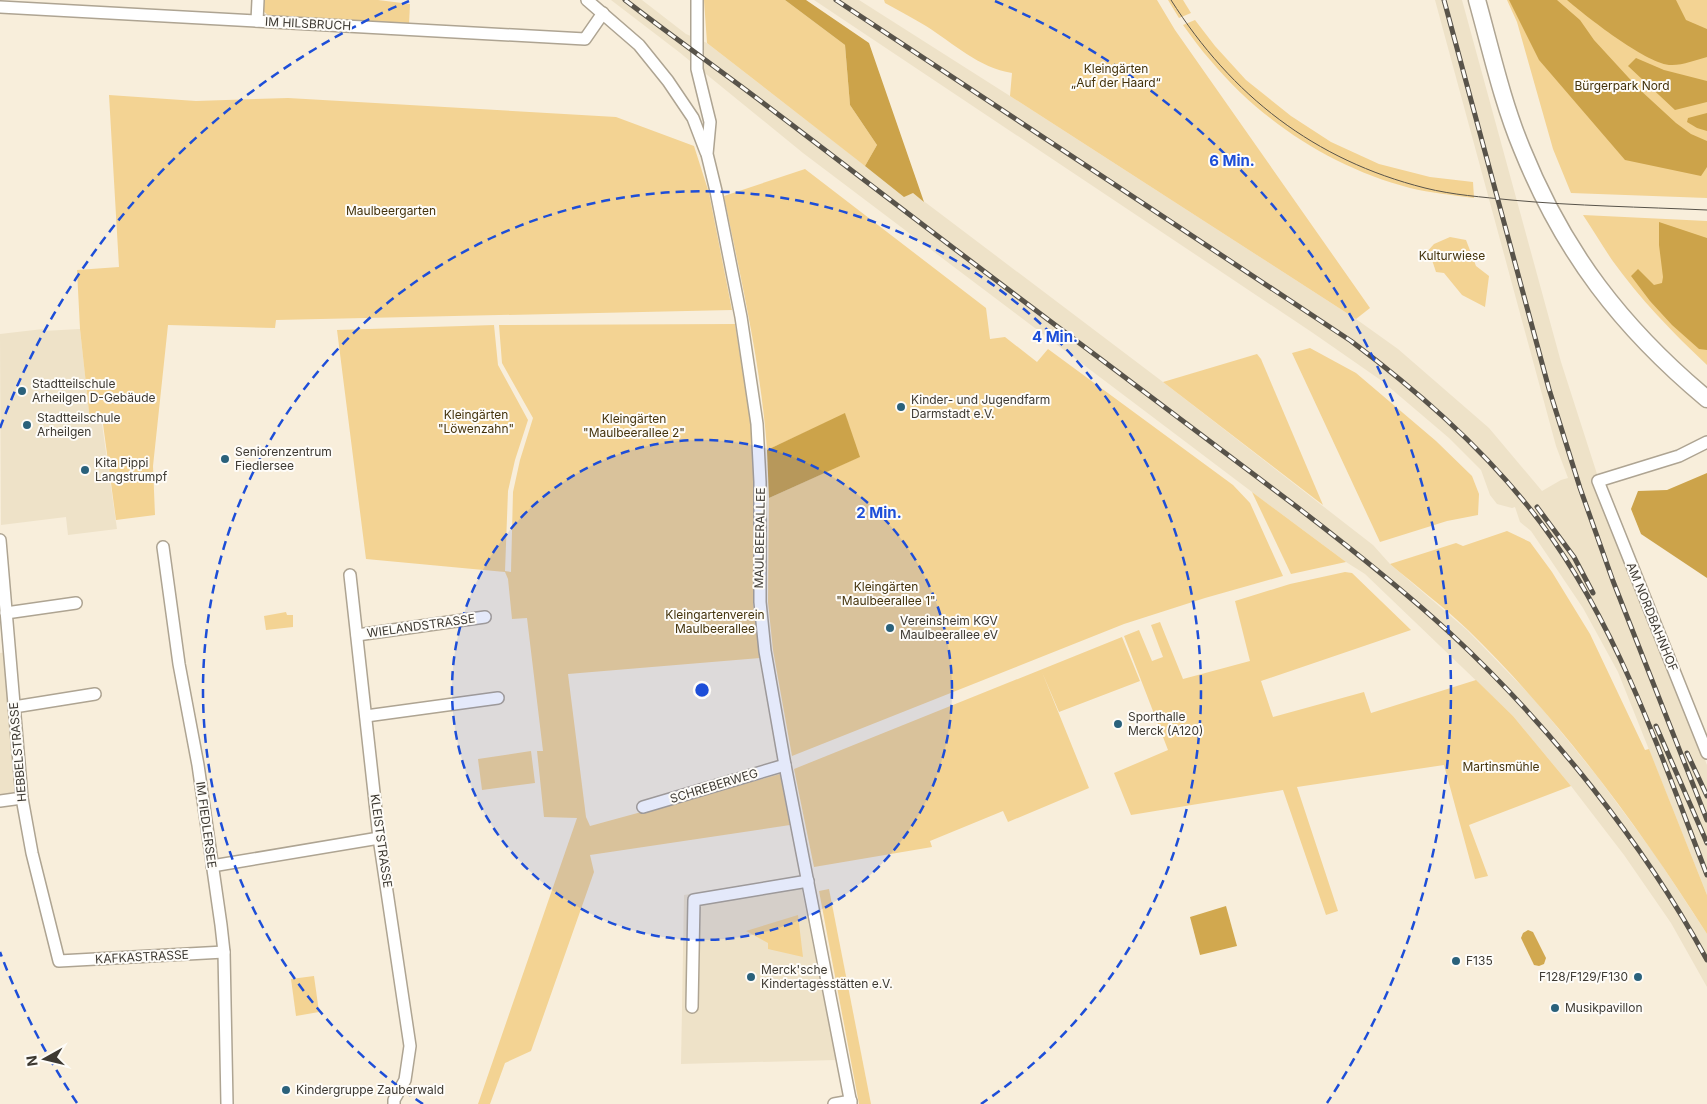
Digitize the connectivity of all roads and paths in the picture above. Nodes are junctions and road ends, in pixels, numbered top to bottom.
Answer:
1 (258, 0) edge
2 (587, 0) edge
3 (697, 0) edge
4 (1477, 0) edge
5 (0, 7) edge
6 (602, 12) junction
7 (257, 21) junction
8 (707, 154) junction
9 (1703, 394) edge
10 (1707, 442) edge
11 (0, 540) edge
12 (163, 547) dead end
13 (350, 575) dead end
14 (76, 603) dead end
15 (6, 613) junction
16 (485, 617) dead end
17 (357, 635) junction
18 (95, 694) dead end
19 (498, 698) dead end
20 (14, 706) junction
21 (366, 716) junction
22 (1707, 752) edge
23 (785, 765) junction
24 (22, 798) junction
25 (0, 802) edge
26 (643, 807) dead end
27 (379, 838) junction
28 (212, 866) junction
29 (808, 881) junction
30 (224, 952) junction
31 (59, 961) joint
32 (692, 1007) dead end
33 (392, 1103) edge
34 (851, 1103) edge
35 (227, 1104) edge
36 (834, 1104) edge

1 - 7 street
2 - 6 street
3 - 8 street, MAULBEERALLEE
4 - 9 main road
5 - 7 street, IM HILSBRUCH
6 - 7 street, IM HILSBRUCH
6 - 8 street
8 - 23 street, MAULBEERALLEE
10 - 22 street, AM NORDBAHNHOF
11 - 15 street, HEBBELSTRASSE
12 - 28 street, IM FIEDLERSEE
13 - 17 street, KLEISTSTRASSE
14 - 15 street
15 - 20 street, HEBBELSTRASSE
16 - 17 street, WIELANDSTRASSE
17 - 21 street, KLEISTSTRASSE
18 - 20 street
19 - 21 street
20 - 24 street, HEBBELSTRASSE
21 - 27 street, KLEISTSTRASSE
23 - 26 street, SCHREBERWEG
23 - 29 street, MAULBEERALLEE
24 - 25 street
24 - 31 street, HEBBELSTRASSE
27 - 28 street
27 - 33 street, KLEISTSTRASSE
28 - 30 street, IM FIEDLERSEE
29 - 32 street
29 - 34 street, MAULBEERALLEE
30 - 31 street, KAFKASTRASSE
30 - 35 street, IM FIEDLERSEE
34 - 36 street

